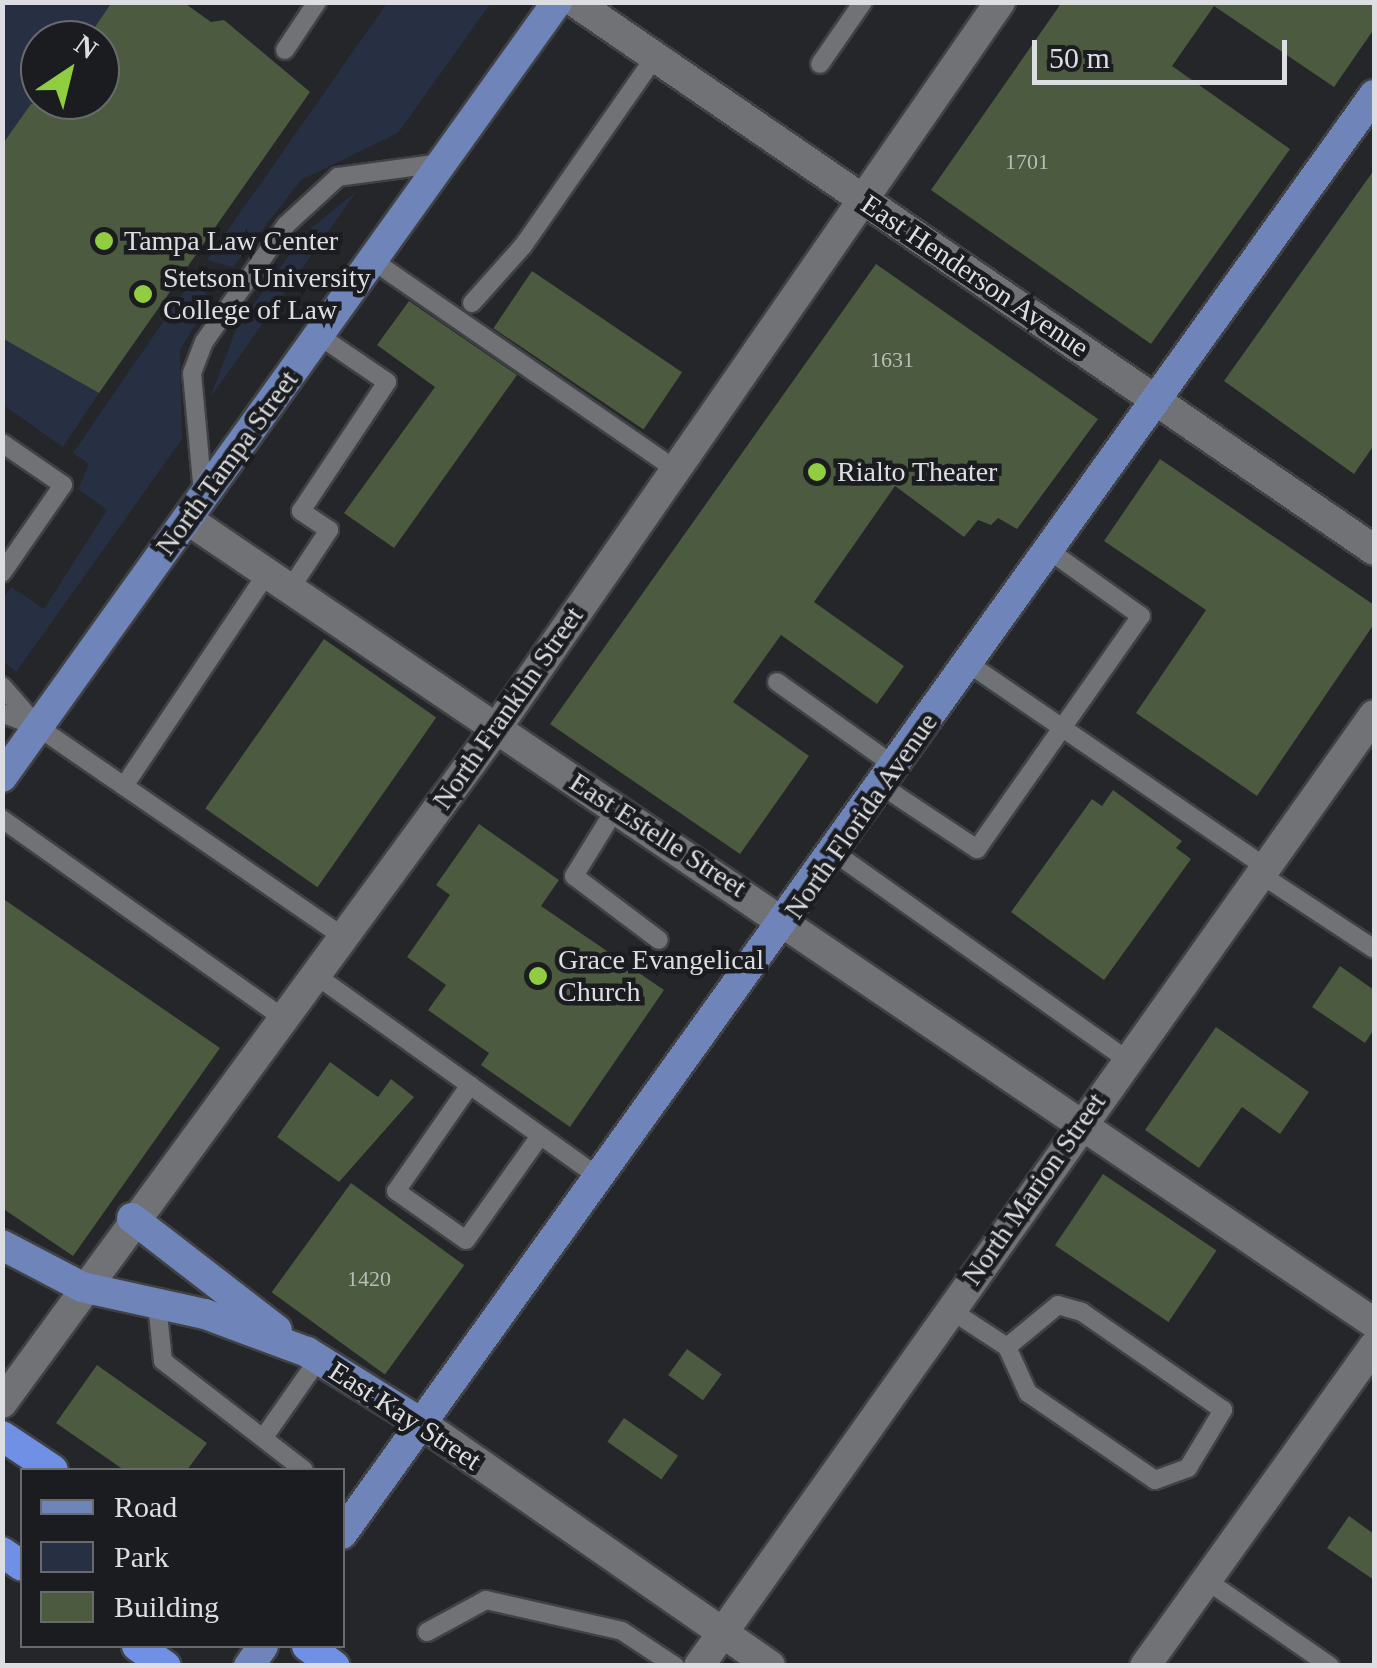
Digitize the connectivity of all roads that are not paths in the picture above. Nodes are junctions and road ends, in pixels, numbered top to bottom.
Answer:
1 (317, 2) edge
2 (557, 2) edge
3 (576, 2) edge
4 (863, 2) edge
5 (1000, 2) edge
6 (285, 50) dead end
7 (654, 58) junction
8 (820, 64) dead end
9 (1374, 95) edge
10 (442, 163) junction
11 (862, 200) junction
12 (372, 260) junction
13 (472, 303) dead end
14 (318, 335) junction
15 (1158, 398) junction
16 (2, 443) edge
17 (676, 470) junction
18 (195, 507) junction
19 (1050, 550) junction
20 (1374, 550) edge
21 (2, 573) edge
22 (278, 581) junction
23 (969, 664) junction
24 (777, 682) dead end
25 (2, 686) edge
26 (2, 713) edge
27 (1374, 715) edge
28 (38, 727) junction
29 (1062, 728) junction
30 (496, 729) junction
31 (889, 776) junction
32 (2, 777) edge
33 (124, 786) junction
34 (616, 808) junction
35 (2, 819) edge
36 (835, 853) junction
37 (1262, 871) junction
38 (787, 920) junction
39 (342, 936) junction
40 (658, 940) dead end
41 (1374, 948) edge
42 (314, 974) junction
43 (282, 1017) junction
44 (1126, 1059) junction
45 (470, 1085) junction
46 (1082, 1120) junction
47 (540, 1136) junction
48 (600, 1177) junction
49 (132, 1218) junction
50 (2, 1245) edge
51 (82, 1287) junction
52 (158, 1304) junction
53 (949, 1310) junction
54 (1374, 1322) edge
55 (1374, 1346) edge
56 (1007, 1347) junction
57 (312, 1356) junction
58 (2, 1403) edge
59 (420, 1423) junction
60 (2, 1436) edge
61 (264, 1437) junction
62 (50, 1468) edge
63 (302, 1468) edge
64 (345, 1530) edge
65 (1206, 1580) junction
66 (427, 1632) dead end
67 (722, 1633) junction
68 (141, 1648) edge
69 (309, 1648) edge
70 (166, 1666) edge
71 (335, 1666) edge
72 (675, 1666) edge
73 (698, 1666) edge
74 (770, 1666) edge
75 (1144, 1666) edge
76 (1330, 1666) edge

1 - 6 lane
2 - 10 main road, North Tampa Street
3 - 7 street, East Henderson Avenue
4 - 8 lane
5 - 11 street, North Franklin Street
7 - 11 street, East Henderson Avenue
7 - 13 lane
9 - 15 main road, North Florida Avenue
10 - 12 main road, North Tampa Street
10 - 18 lane
11 - 15 street, East Henderson Avenue
11 - 17 street, North Franklin Street
12 - 14 main road, North Tampa Street
12 - 17 lane
14 - 18 main road, North Tampa Street
14 - 22 lane
15 - 19 main road, North Florida Avenue
15 - 20 street, East Henderson Avenue
16 - 21 lane
17 - 30 street, North Franklin Street
18 - 22 street, East Estelle Street
18 - 28 main road, North Tampa Street
19 - 23 main road, North Florida Avenue
19 - 29 lane
22 - 30 street, East Estelle Street
22 - 33 lane
23 - 29 lane
23 - 31 main road, North Florida Avenue
24 - 31 lane
25 - 28 lane
26 - 28 lane
27 - 37 street, North Marion Street
28 - 32 main road, North Tampa Street
28 - 33 lane
29 - 31 lane
29 - 37 lane
30 - 34 street, East Estelle Street
30 - 39 street, North Franklin Street
31 - 36 main road, North Florida Avenue
33 - 39 lane
34 - 38 street, East Estelle Street
34 - 40 lane
35 - 43 lane
36 - 38 main road, North Florida Avenue
36 - 44 lane
37 - 41 lane
37 - 44 street, North Marion Street
38 - 46 street, East Estelle Street
38 - 48 main road, North Florida Avenue
39 - 42 street, North Franklin Street
42 - 43 street, North Franklin Street
42 - 45 lane
43 - 49 street, North Franklin Street
44 - 46 street, North Marion Street
45 - 47 lane
45 - 47 lane
46 - 53 street, North Marion Street
46 - 54 street, East Estelle Street
47 - 48 lane
48 - 59 main road, North Florida Avenue
49 - 51 street, North Franklin Street
49 - 57 main road
50 - 51 main road, East Kay Street
51 - 52 main road, East Kay Street
51 - 58 street, North Franklin Street
52 - 57 main road, East Kay Street
52 - 61 lane
53 - 56 lane
53 - 67 street, North Marion Street
55 - 65 street
56 - 56 lane
57 - 59 main road, East Kay Street
57 - 61 lane
59 - 64 main road, North Florida Avenue
59 - 67 street, East Kay Street
60 - 62 highway
61 - 63 lane
65 - 75 street
65 - 76 lane
66 - 72 lane
67 - 73 street, North Marion Street
67 - 74 street, East Kay Street
68 - 70 highway
69 - 71 highway

